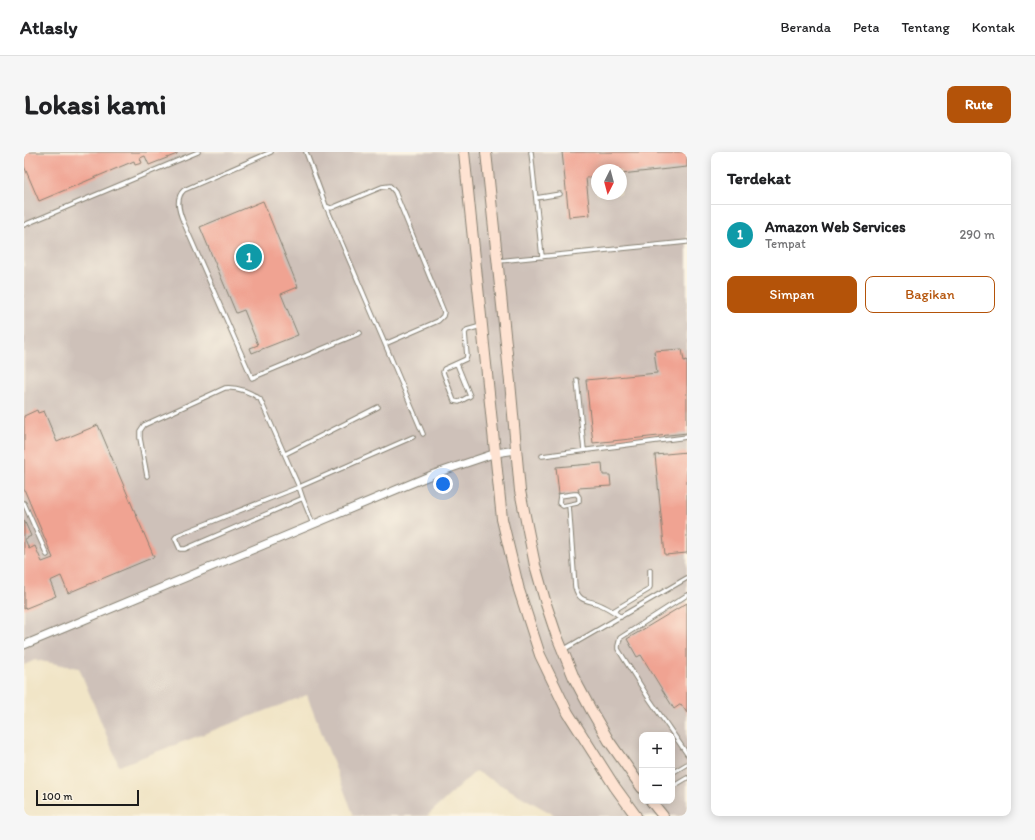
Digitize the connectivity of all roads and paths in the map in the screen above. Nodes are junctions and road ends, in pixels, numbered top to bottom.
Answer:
1 (198, 152) edge
2 (271, 152) edge
3 (306, 152) edge
4 (464, 152) edge
5 (486, 152) edge
6 (531, 152) edge
7 (560, 194) dead end
8 (536, 198) junction
9 (326, 206) junction
10 (24, 225) edge
11 (687, 242) edge
12 (542, 257) junction
13 (498, 261) junction
14 (482, 326) junction
15 (360, 333) dead end
16 (385, 344) junction
17 (457, 364) junction
18 (577, 380) dead end
19 (378, 407) dead end
20 (423, 434) dead end
21 (413, 437) dead end
22 (687, 437) edge
23 (516, 450) junction
24 (584, 450) junction
25 (496, 453) junction
26 (285, 454) junction
27 (542, 456) dead end
28 (147, 476) dead end
29 (299, 487) junction
30 (303, 499) junction
31 (24, 502) edge
32 (570, 505) junction
33 (313, 524) junction
34 (47, 555) dead end
35 (650, 570) dead end
36 (687, 578) edge
37 (687, 595) edge
38 (613, 611) junction
39 (621, 618) junction
40 (24, 645) edge
41 (562, 650) junction
42 (687, 754) edge
43 (687, 764) edge
44 (675, 771) edge
45 (687, 778) edge
46 (639, 784) edge
47 (675, 785) edge
48 (653, 804) edge
49 (636, 816) edge
50 (663, 816) edge

1 - 10 lane
2 - 15 lane
3 - 9 lane
4 - 14 street
5 - 13 street
6 - 8 lane
7 - 8 lane
8 - 12 lane
9 - 16 lane
9 - 16 lane
11 - 12 lane
12 - 13 lane
13 - 23 street
14 - 17 lane
14 - 25 street
16 - 20 lane
17 - 17 lane
18 - 24 lane
19 - 26 lane
21 - 29 lane
22 - 24 lane
23 - 25 street
23 - 41 street
24 - 27 lane
25 - 33 street
25 - 49 street
26 - 28 lane
26 - 29 lane
29 - 30 lane
29 - 30 lane
30 - 33 lane
31 - 34 lane
32 - 32 lane
32 - 38 lane
33 - 40 street
35 - 38 lane
36 - 39 lane
37 - 42 lane
38 - 39 lane
39 - 41 lane
41 - 46 street
43 - 44 lane
45 - 47 lane
48 - 50 street

